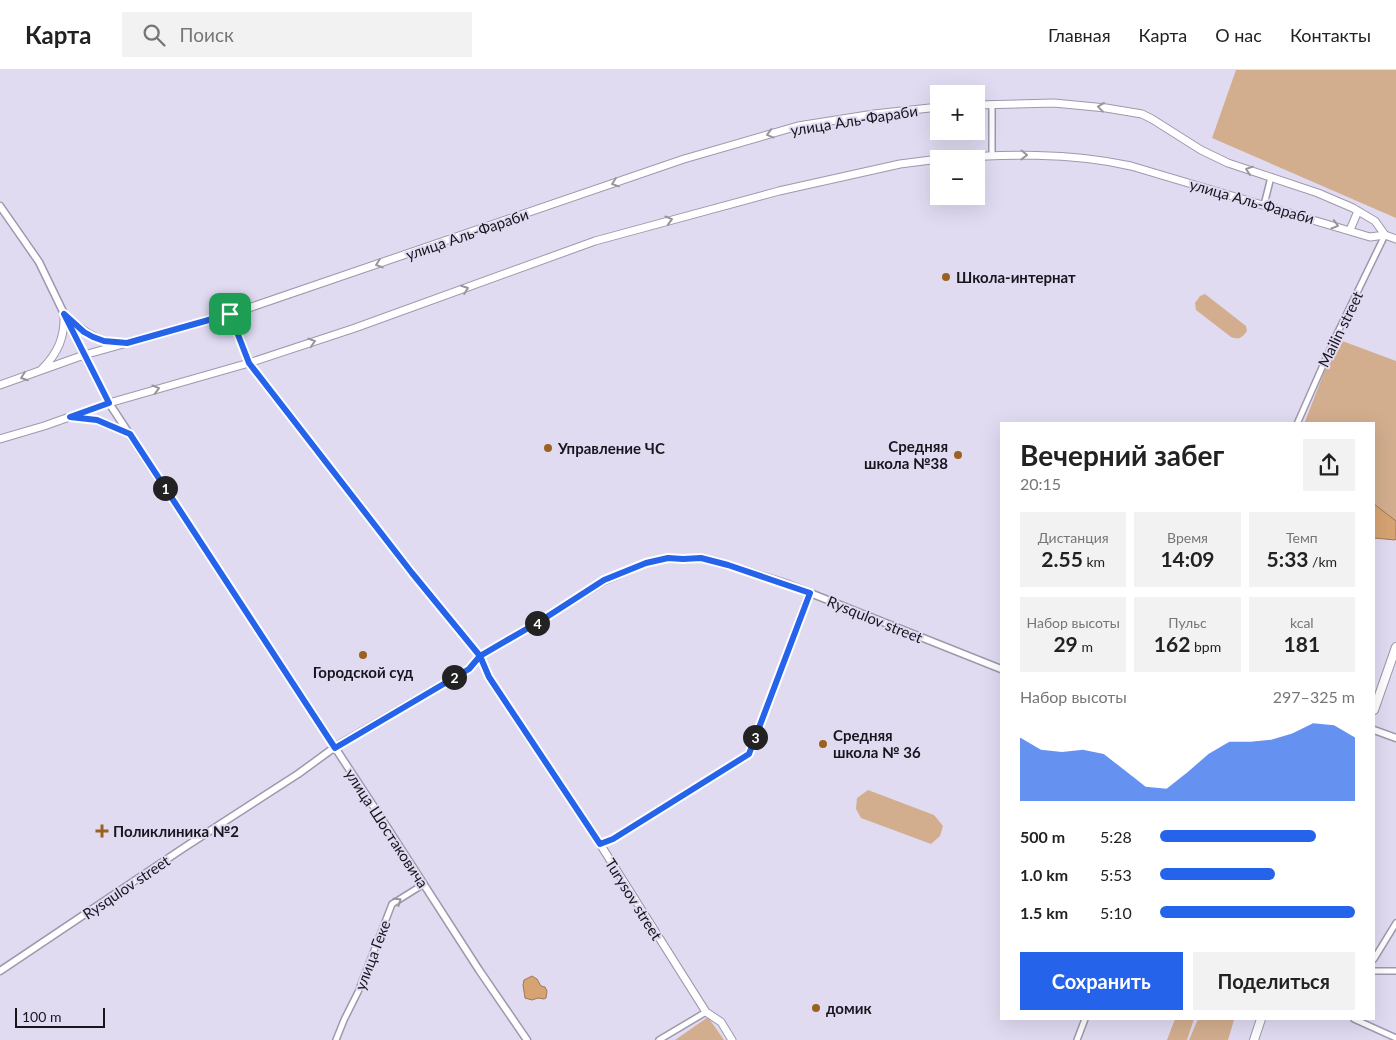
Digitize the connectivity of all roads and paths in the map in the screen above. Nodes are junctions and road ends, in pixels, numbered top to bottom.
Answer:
1 (985, 104) edge
2 (992, 104) junction
3 (930, 109) edge
4 (992, 155) junction
5 (985, 156) edge
6 (930, 160) edge
7 (1271, 177) junction
8 (1264, 205) junction
9 (0, 206) edge
10 (1358, 211) junction
11 (1350, 230) junction
12 (1385, 236) junction
13 (1396, 239) edge
14 (64, 314) junction
15 (230, 314) junction
16 (127, 343) junction
17 (84, 355) junction
18 (249, 363) junction
19 (40, 371) junction
20 (0, 385) edge
21 (109, 403) junction
22 (70, 417) junction
23 (1298, 422) edge
24 (130, 434) junction
25 (0, 439) edge
26 (810, 593) junction
27 (1396, 647) edge
28 (480, 656) junction
29 (1000, 669) edge
30 (1375, 707) edge
31 (1375, 730) edge
32 (1396, 738) edge
33 (335, 748) junction
34 (600, 844) junction
35 (424, 884) junction
36 (1396, 923) edge
37 (1375, 957) edge
38 (0, 971) edge
39 (1375, 971) edge
40 (1396, 971) edge
41 (706, 1012) junction
42 (1085, 1020) edge
43 (1261, 1020) edge
44 (1356, 1020) edge
45 (1396, 1038) edge
46 (336, 1040) edge
47 (527, 1040) edge
48 (659, 1040) edge
49 (732, 1040) edge
50 (1077, 1040) edge
51 (1254, 1040) edge

1 - 2 main road, улица Аль-Фараби
2 - 4 street
7 -> 2 main road, улица Аль-Фараби
3 -> 15 main road, улица Аль-Фараби
4 - 5 main road, улица Аль-Фараби
4 -> 8 main road, улица Аль-Фараби
18 -> 6 main road, улица Аль-Фараби
7 - 8 street
7 - 10 main road, улица Аль-Фараби
8 -> 11 main road, улица Аль-Фараби
9 - 14 street, улица Шостаковича
10 - 11 main road
10 - 12 main road, улица Аль-Фараби
11 - 12 main road, улица Аль-Фараби
12 - 13 main road, улица Аль-Фараби
12 - 23 street, Mailin street
14 - 16 main road
14 - 17 street, улица Шостаковича
14 - 19 main road
15 - 16 main road, улица Аль-Фараби
15 - 18 main road, Turysov street
16 - 17 main road, улица Аль-Фараби
17 - 19 main road, улица Аль-Фараби
17 - 21 street, улица Шостаковича
21 -> 18 main road, улица Аль-Фараби
18 - 28 main road, Turysov street
19 -> 20 main road, улица Аль-Фараби
21 - 22 main road, улица Аль-Фараби
21 - 24 street, улица Шостаковича
22 - 24 main road
22 - 25 main road, улица Аль-Фараби
24 - 33 street, улица Шостаковича
26 - 28 street, Rysqulov street
26 - 29 street, Rysqulov street
26 - 34 street
27 - 30 main road
28 - 33 street, Rysqulov street
28 - 34 main road, Turysov street
31 - 32 street
33 - 35 street, улица Шостаковича
33 - 38 street, Rysqulov street
34 - 41 main road, Turysov street
46 -> 35 street, улица Геке
35 - 47 street, улица Шостаковича
36 - 37 street
39 - 40 street
41 - 48 street
41 - 49 main road, Turysov street
42 - 50 street
43 - 51 main road
44 - 45 street

